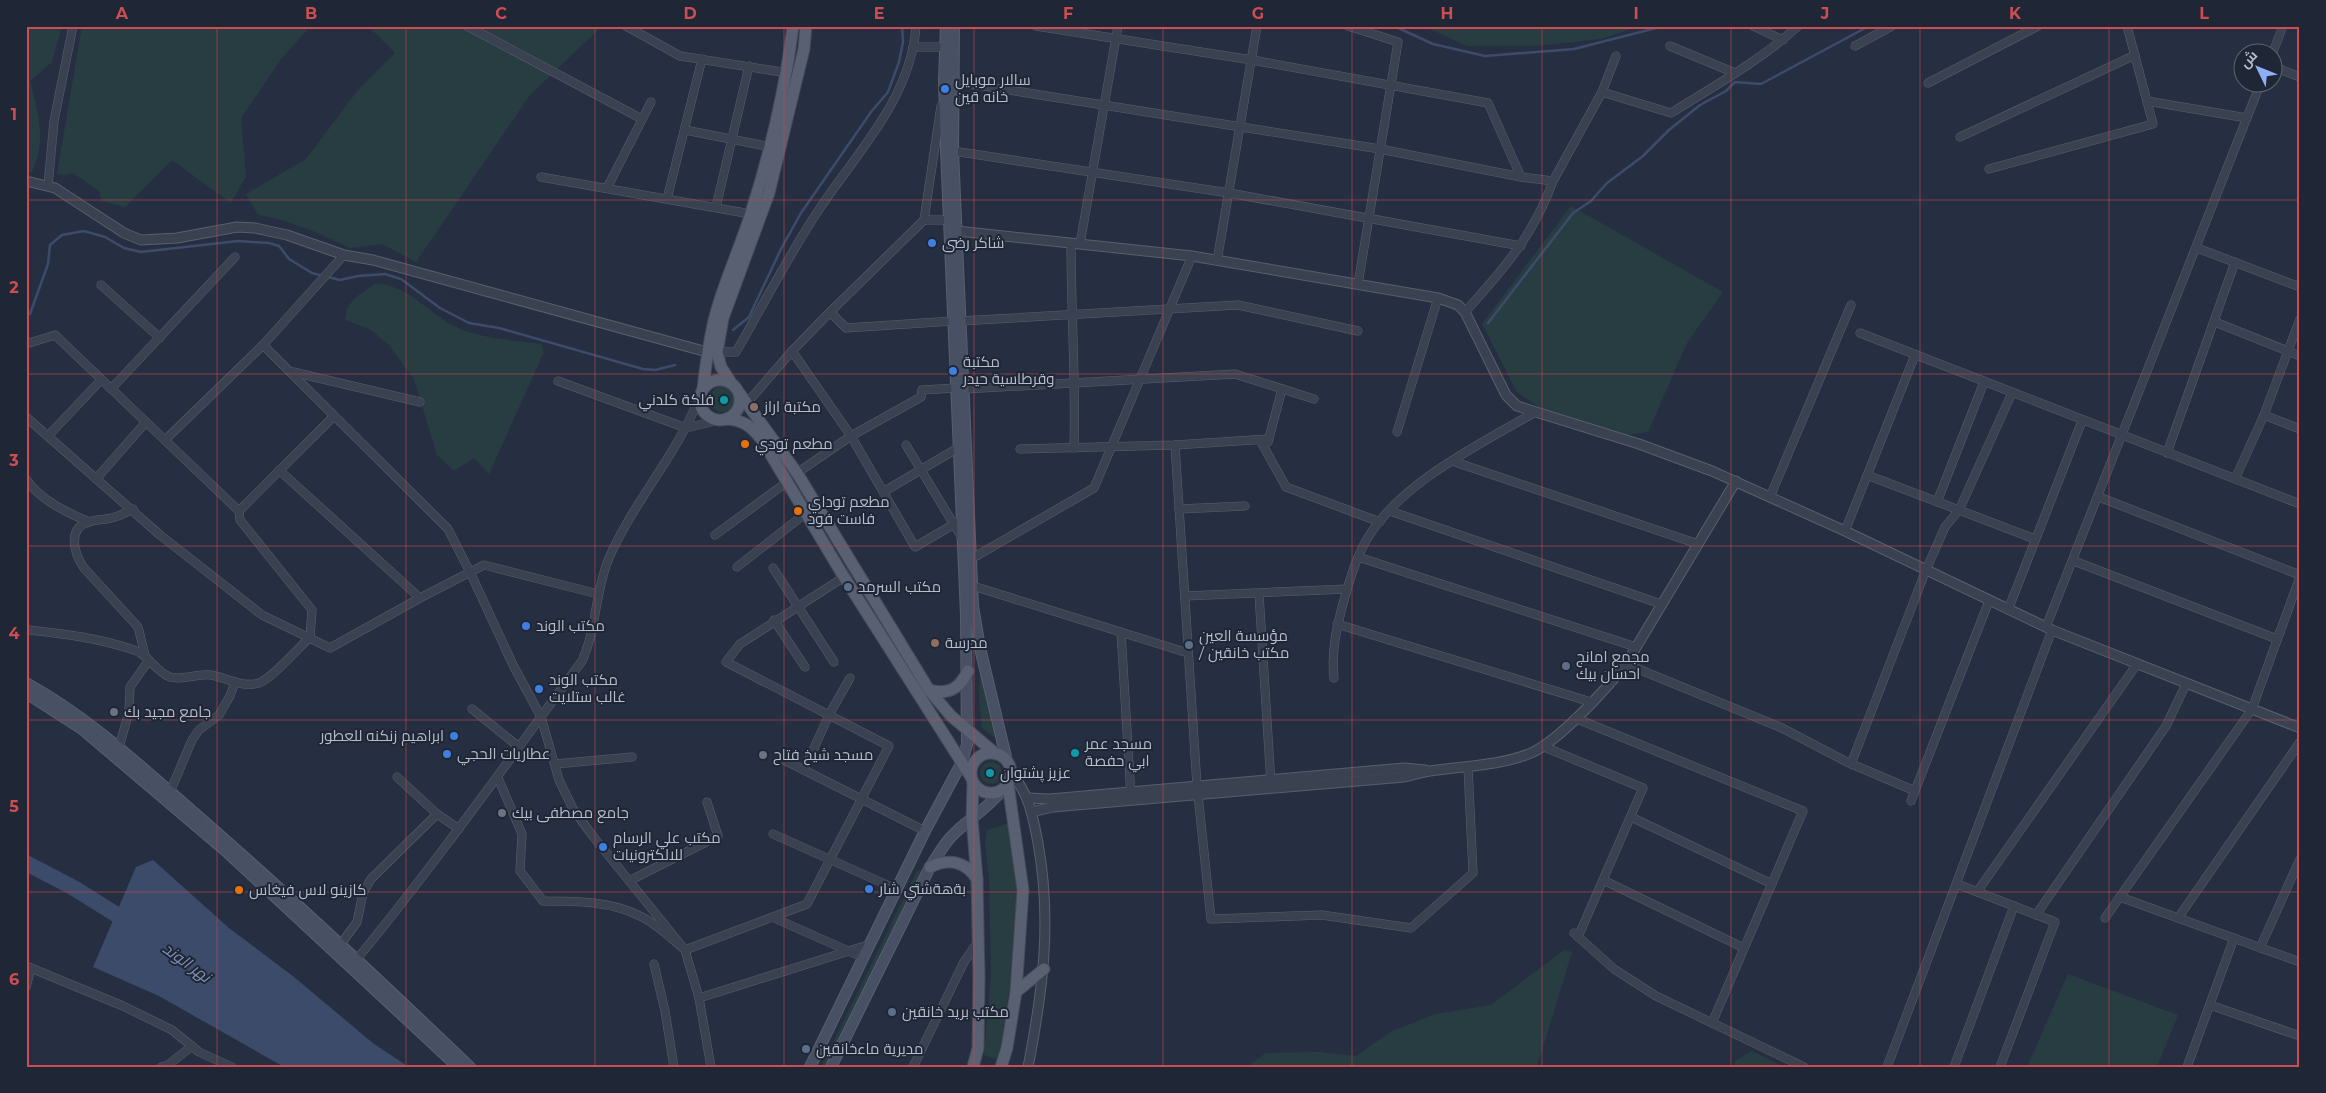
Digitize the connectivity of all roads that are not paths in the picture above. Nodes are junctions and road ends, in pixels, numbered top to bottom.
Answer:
1 (73, 26) edge
2 (467, 26) edge
3 (626, 26) edge
4 (793, 26) edge
5 (806, 26) edge
6 (916, 26) edge
7 (946, 26) edge
8 (954, 26) edge
9 (1036, 26) edge
10 (1118, 26) edge
11 (1257, 26) edge
12 (1348, 26) edge
13 (1753, 26) edge
14 (1798, 26) edge
15 (1892, 26) edge
16 (2038, 26) edge
17 (2127, 26) edge
18 (2283, 26) edge
19 (1116, 39) junction
20 (1783, 40) junction
21 (2277, 42) edge
22 (1670, 46) dead end
23 (1855, 46) dead end
24 (946, 47) junction
25 (913, 48) junction
26 (2134, 55) junction
27 (1616, 56) dead end
28 (702, 59) junction
29 (1252, 60) junction
30 (749, 66) junction
31 (2284, 71) edge
32 (788, 73) junction
33 (1735, 73) junction
34 (2300, 77) edge
35 (1928, 83) dead end
36 (948, 84) junction
37 (1390, 85) junction
38 (1602, 92) junction
39 (2257, 92) edge
40 (2147, 101) junction
41 (651, 102) dead end
42 (1106, 105) junction
43 (2247, 118) junction
44 (642, 119) junction
45 (1241, 126) junction
46 (685, 130) junction
47 (1960, 136) dead end
48 (731, 140) junction
49 (770, 147) junction
50 (1380, 149) junction
51 (953, 151) junction
52 (1989, 169) dead end
53 (1094, 172) junction
54 (541, 177) dead end
55 (1521, 177) junction
56 (26, 181) edge
57 (1553, 181) junction
58 (48, 186) junction
59 (607, 188) junction
60 (1229, 193) junction
61 (668, 199) junction
62 (716, 207) junction
63 (751, 214) junction
64 (1369, 217) junction
65 (924, 220) junction
66 (948, 220) junction
67 (956, 231) junction
68 (1075, 243) junction
69 (1521, 246) junction
70 (2196, 248) junction
71 (344, 255) junction
72 (1192, 256) junction
73 (235, 257) dead end
74 (1217, 261) junction
75 (2235, 262) junction
76 (1358, 284) junction
77 (101, 285) dead end
78 (2300, 287) edge
79 (1438, 298) junction
80 (1851, 305) dead end
81 (1170, 309) junction
82 (830, 312) junction
83 (1465, 312) junction
84 (1072, 314) junction
85 (2300, 319) edge
86 (956, 321) junction
87 (2215, 322) junction
88 (1358, 331) dead end
89 (1860, 333) dead end
90 (160, 338) junction
91 (26, 344) edge
92 (263, 345) junction
93 (792, 351) junction
94 (712, 352) junction
95 (2288, 352) junction
96 (1915, 355) junction
97 (2300, 356) edge
98 (292, 372) junction
99 (1140, 379) junction
100 (102, 380) junction
101 (558, 381) dead end
102 (730, 382) junction
103 (1076, 382) junction
104 (1984, 382) junction
105 (960, 388) junction
106 (112, 389) junction
107 (1282, 389) junction
108 (702, 391) junction
109 (2012, 393) junction
110 (1314, 398) dead end
111 (744, 399) junction
112 (420, 402) dead end
113 (1535, 412) junction
114 (2264, 415) junction
115 (334, 416) junction
116 (26, 417) edge
117 (727, 417) junction
118 (2082, 420) junction
119 (146, 422) junction
120 (686, 428) junction
121 (2300, 429) edge
122 (1397, 432) dead end
123 (48, 436) junction
124 (851, 436) junction
125 (2122, 437) junction
126 (165, 440) junction
127 (1264, 440) junction
128 (906, 445) dead end
129 (1176, 445) junction
130 (1112, 447) junction
131 (958, 448) junction
132 (1074, 448) junction
133 (1020, 449) dead end
134 (2167, 453) junction
135 (1452, 460) junction
136 (922, 469) junction
137 (279, 470) junction
138 (797, 473) junction
139 (1867, 475) junction
140 (26, 479) edge
141 (96, 479) junction
142 (2235, 480) junction
143 (1736, 481) junction
144 (787, 482) junction
145 (883, 492) junction
146 (1770, 497) junction
147 (2099, 497) junction
148 (1937, 502) junction
149 (2300, 504) edge
150 (1245, 506) dead end
151 (133, 509) junction
152 (1179, 509) junction
153 (1959, 510) junction
154 (239, 511) junction
155 (1390, 511) junction
156 (806, 513) junction
157 (89, 522) junction
158 (958, 522) junction
159 (1380, 522) junction
160 (1846, 531) junction
161 (715, 535) dead end
162 (2035, 539) junction
163 (1698, 544) junction
164 (1358, 557) junction
165 (971, 559) junction
166 (2074, 561) junction
167 (737, 567) dead end
168 (773, 568) dead end
169 (855, 570) junction
170 (1926, 570) junction
171 (470, 572) junction
172 (2300, 576) edge
173 (844, 577) junction
174 (972, 586) junction
175 (1347, 589) junction
176 (598, 594) junction
177 (1259, 594) junction
178 (1185, 596) junction
179 (420, 598) junction
180 (1989, 601) junction
181 (1661, 604) junction
182 (798, 605) junction
183 (2008, 610) junction
184 (774, 620) junction
185 (1337, 624) junction
186 (2049, 628) junction
187 (29, 630) dead end
188 (1121, 632) junction
189 (310, 637) junction
190 (2277, 639) junction
191 (1636, 647) junction
192 (1188, 653) junction
193 (147, 658) junction
194 (834, 662) dead end
195 (1626, 664) junction
196 (2137, 664) junction
197 (805, 667) dead end
198 (968, 671) junction
199 (850, 678) dead end
200 (1334, 678) dead end
201 (236, 682) junction
202 (26, 683) edge
203 (2186, 684) junction
204 (929, 690) junction
205 (26, 693) edge
206 (1592, 702) junction
207 (472, 709) dead end
208 (2252, 710) junction
209 (830, 714) junction
210 (541, 717) junction
211 (1575, 718) junction
212 (2300, 728) edge
213 (967, 731) junction
214 (2300, 742) edge
215 (1542, 746) junction
216 (119, 747) junction
217 (519, 747) junction
218 (996, 754) junction
219 (632, 756) dead end
220 (782, 760) dead end
221 (1006, 761) junction
222 (555, 764) junction
223 (961, 764) junction
224 (1852, 764) junction
225 (1468, 767) junction
226 (804, 770) junction
227 (397, 777) dead end
228 (498, 778) junction
229 (972, 780) junction
230 (1007, 782) junction
231 (1271, 784) junction
232 (1197, 791) junction
233 (1914, 791) junction
234 (170, 792) junction
235 (1131, 792) junction
236 (861, 798) junction
237 (1028, 798) junction
238 (1911, 801) dead end
239 (707, 802) dead end
240 (1132, 802) junction
241 (1030, 812) junction
242 (437, 814) junction
243 (1631, 817) junction
244 (972, 819) junction
245 (459, 829) junction
246 (925, 831) junction
247 (774, 834) dead end
248 (830, 860) junction
249 (2300, 860) edge
250 (930, 867) junction
251 (977, 879) junction
252 (1603, 880) junction
253 (629, 881) junction
254 (1772, 884) junction
255 (1957, 884) junction
256 (896, 889) junction
257 (1977, 892) junction
258 (2120, 897) junction
259 (2014, 906) junction
260 (796, 909) junction
261 (2036, 915) junction
262 (774, 918) junction
263 (2105, 918) dead end
264 (2178, 918) junction
265 (788, 924) junction
266 (2234, 938) junction
267 (978, 943) junction
268 (868, 945) junction
269 (338, 948) junction
270 (1744, 948) junction
271 (2260, 948) junction
272 (685, 950) junction
273 (848, 951) junction
274 (862, 957) junction
275 (2300, 962) edge
276 (354, 963) junction
277 (654, 964) dead end
278 (29, 967) edge
279 (1044, 969) junction
280 (26, 987) edge
281 (1016, 992) junction
282 (699, 998) junction
283 (2210, 1005) junction
284 (1712, 1023) junction
285 (2300, 1036) edge
286 (192, 1046) junction
287 (166, 1066) edge
288 (232, 1067) edge
289 (458, 1067) edge
290 (470, 1067) edge
291 (674, 1067) edge
292 (711, 1067) edge
293 (810, 1067) edge
294 (830, 1067) edge
295 (913, 1067) edge
296 (974, 1067) edge
297 (1001, 1067) edge
298 (1028, 1067) edge
299 (1804, 1067) edge
300 (1887, 1067) edge
301 (1954, 1067) edge
302 (2000, 1067) edge
303 (2187, 1067) edge

1 - 58 street
2 - 44 street
3 - 28 street
4 - 32 main road
5 - 94 main road
6 - 25 street
7 - 24 main road
8 - 36 main road
9 - 19 street
10 - 19 street
11 - 29 street
12 - 37 street
13 - 20 street
14 - 20 street
15 - 23 street
16 - 35 street
17 - 26 street
18 - 21 street
19 - 29 street
19 - 42 street
20 - 33 street
22 - 33 street
24 - 25 street
24 - 36 main road
25 - 94 street
26 - 40 street
26 - 47 street
27 - 38 street
28 - 30 street
28 - 46 street
29 - 37 street
29 - 45 street
30 - 32 street
30 - 48 street
31 - 34 street
32 - 49 main road
33 - 38 street
36 - 42 street
36 - 51 main road
36 - 65 street
36 - 66 main road
37 - 50 street
37 - 55 street
38 - 57 street
39 - 43 street
40 - 43 street
40 - 52 street
41 - 44 street
42 - 45 street
42 - 53 street
43 - 70 street
44 - 59 street
45 - 50 street
45 - 60 street
46 - 48 street
46 - 61 street
48 - 49 street
48 - 62 street
49 - 63 main road
50 - 55 street
50 - 64 street
51 - 53 street
51 - 67 main road
53 - 60 street
53 - 68 street
54 - 59 street
55 - 57 street
56 - 58 street
57 - 69 street
58 - 71 street
59 - 61 street
60 - 64 street
60 - 74 street
61 - 62 street
62 - 63 street
63 - 94 main road
64 - 69 street
64 - 76 street
65 - 66 street
65 - 82 street
66 - 86 main road
67 - 68 street
67 - 86 main road
68 - 72 street
68 - 84 street
69 - 83 street
70 - 75 street
70 - 125 street
71 - 92 street
71 - 94 street
72 - 74 street
72 - 81 street
73 - 90 street
74 - 76 street
75 - 78 street
75 - 87 street
76 - 79 street
77 - 90 street
79 - 83 street
79 - 122 street
80 - 146 street
81 - 84 street
81 - 88 street
81 - 99 street
82 - 86 street
82 - 93 street
83 - 113 street
84 - 86 street
84 - 103 street
85 - 95 street
86 - 105 main road
87 - 95 street
87 - 134 street
89 - 96 street
90 - 106 street
91 - 100 street
92 - 98 street
92 - 126 street
93 - 111 street
93 - 124 street
94 - 102 main road
94 - 108 main road
95 - 97 street
95 - 114 street
96 - 104 street
96 - 139 street
98 - 112 street
98 - 115 street
99 - 103 street
99 - 107 street
99 - 130 street
100 - 106 street
100 - 123 street
101 - 120 street
102 - 108 main road
102 - 111 main road
103 - 105 street
103 - 132 street
104 - 109 street
104 - 148 street
105 - 124 street
105 - 131 main road
105 - 165 main road
106 - 119 street
107 - 110 street
107 - 127 street
108 - 117 main road
108 - 120 street
109 - 118 street
109 - 153 street
111 - 117 main road
111 - 138 main road
113 - 135 street
113 - 143 street
114 - 121 street
114 - 142 street
115 - 137 street
115 - 171 street
116 - 123 street
117 - 120 street
117 - 144 main road
118 - 125 street
118 - 162 street
119 - 126 street
119 - 141 street
120 - 176 street
123 - 141 street
124 - 138 street
124 - 145 street
125 - 134 street
125 - 147 street
126 - 154 street
127 - 129 street
127 - 159 street
128 - 136 street
129 - 130 street
129 - 152 street
130 - 132 street
130 - 165 street
131 - 136 street
131 - 158 main road
132 - 133 street
134 - 142 street
135 - 155 street
135 - 163 street
136 - 145 street
136 - 158 street
137 - 154 street
137 - 179 street
138 - 169 main road
139 - 148 street
139 - 160 street
140 - 157 street
141 - 151 street
142 - 149 street
143 - 146 street
143 - 163 street
144 - 156 main road
144 - 161 street
145 - 158 street
146 - 160 street
147 - 166 street
147 - 172 street
148 - 153 street
150 - 152 street
151 - 157 street
151 - 189 street
152 - 178 street
153 - 162 street
153 - 170 street
154 - 189 street
155 - 159 street
155 - 181 street
156 - 167 street
156 - 173 main road
157 - 193 street
158 - 198 main road
159 - 164 street
160 - 170 street
162 - 183 street
163 - 181 street
164 - 175 street
164 - 191 street
165 - 174 main road
166 - 186 street
166 - 190 street
168 - 182 street
169 - 173 street
169 - 204 main road
170 - 180 street
170 - 224 street
171 - 176 street
171 - 179 street
171 - 210 street
172 - 190 street
173 - 182 street
173 - 223 main road
174 - 188 street
174 - 221 main road
175 - 177 street
175 - 185 street
176 - 210 street
177 - 178 street
177 - 231 street
178 - 192 street
179 - 189 street
180 - 183 street
180 - 233 street
181 - 191 street
182 - 184 street
182 - 194 street
183 - 186 street
184 - 197 street
184 - 209 street
185 - 200 street
185 - 206 street
186 - 196 street
186 - 255 street
187 - 193 street
188 - 192 street
188 - 235 street
189 - 201 street
190 - 208 street
191 - 195 street
192 - 232 street
193 - 201 street
193 - 216 street
195 - 206 street
195 - 224 street
196 - 203 street
196 - 257 street
198 - 204 main road
198 - 213 main road
199 - 209 street
201 - 234 street
202 - 216 main road
203 - 208 street
203 - 261 street
204 - 213 main road
205 - 269 main road
206 - 211 street
207 - 217 street
208 - 212 street
208 - 258 street
209 - 226 street
209 - 236 street
210 - 217 street
210 - 222 street
211 - 215 street
211 - 254 street
213 - 218 main road
213 - 223 main road
214 - 264 street
215 - 225 street
215 - 243 street
216 - 234 main road
217 - 228 street
218 - 221 main road
218 - 229 main road
219 - 222 street
220 - 226 street
221 - 230 main road
222 - 253 street
223 - 229 main road
223 - 246 main road
224 - 233 street
225 - 231 street
225 - 232 street
226 - 236 street
227 - 242 street
228 - 245 street
228 - 272 street
229 - 230 main road
229 - 244 main road
230 - 237 street
230 - 244 main road
230 - 281 main road
231 - 232 street
232 - 235 street
232 - 240 street
233 - 238 street
234 - 269 main road
235 - 237 street
235 - 240 street
236 - 246 street
236 - 248 street
237 - 241 street
239 - 253 street
240 - 241 street
241 - 279 street
242 - 245 street
242 - 269 street
243 - 252 street
243 - 254 street
244 - 250 main road
244 - 251 main road
245 - 276 street
246 - 256 main road
247 - 248 street
248 - 256 street
248 - 260 street
249 - 271 street
250 - 251 main road
250 - 294 main road
251 - 267 main road
252 - 270 street
252 - 284 street
253 - 272 street
254 - 270 street
255 - 257 street
255 - 300 street
256 - 268 main road
257 - 259 street
258 - 263 street
258 - 264 street
259 - 261 street
259 - 301 street
260 - 262 street
260 - 265 street
261 - 302 street
262 - 265 street
262 - 272 street
264 - 266 street
265 - 273 street
266 - 271 street
266 - 283 street
267 - 295 street
267 - 296 main road
268 - 273 street
268 - 274 main road
269 - 276 main road
270 - 284 street
271 - 275 street
272 - 282 street
273 - 274 street
273 - 282 street
274 - 293 main road
276 - 289 main road
276 - 290 main road
277 - 291 street
278 - 280 street
278 - 286 street
279 - 281 main road
279 - 298 street
281 - 297 main road
282 - 292 street
283 - 285 street
283 - 303 street
284 - 299 street
286 - 287 street
286 - 288 street

